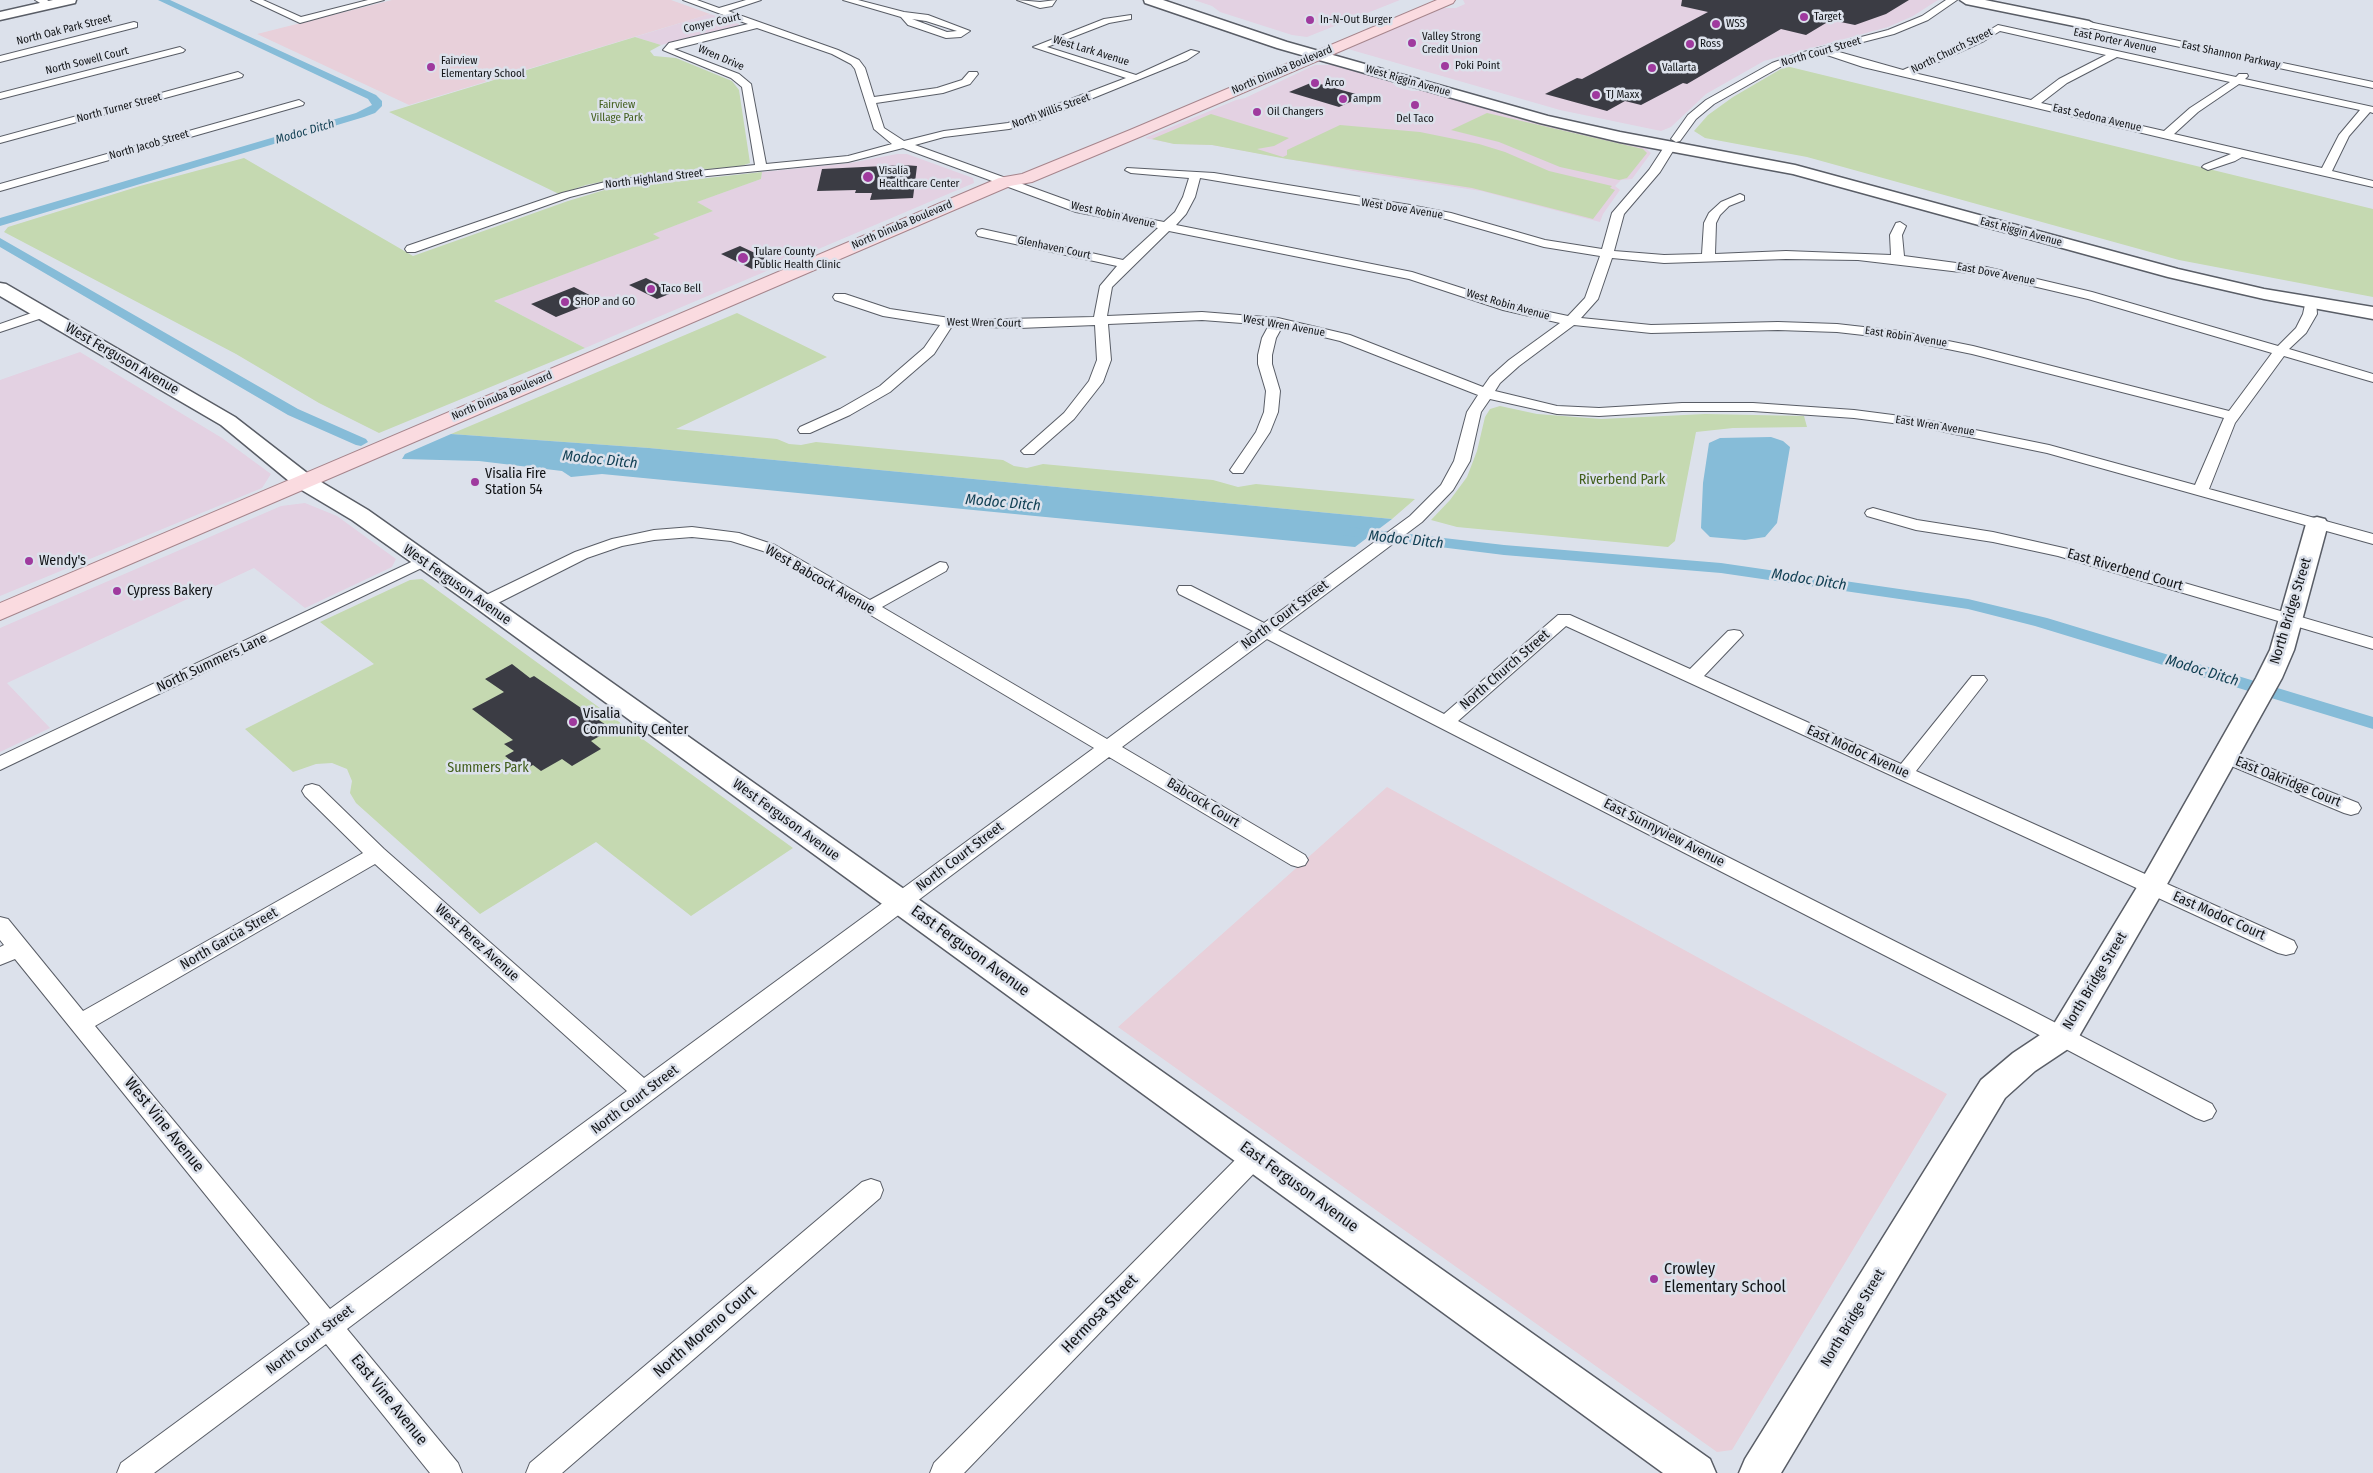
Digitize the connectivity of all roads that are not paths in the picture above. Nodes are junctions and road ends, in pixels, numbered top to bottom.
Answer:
1 (70, 0) edge
2 (256, 0) edge
3 (379, 0) edge
4 (688, 0) edge
5 (756, 0) edge
6 (848, 0) edge
7 (1022, 0) edge
8 (1051, 0) edge
9 (1150, 0) edge
10 (1175, 0) edge
11 (1416, 0) edge
12 (1448, 0) edge
13 (1952, 0) edge
14 (1966, 0) edge
15 (1992, 0) edge
16 (45, 2) edge
17 (719, 11) junction
18 (904, 15) junction
19 (0, 16) edge
20 (1128, 17) dead end
21 (134, 25) dead end
22 (757, 25) junction
23 (2089, 25) junction
24 (1998, 28) joint
25 (672, 46) joint
26 (180, 50) dead end
27 (1314, 50) junction
28 (1822, 50) junction
29 (1194, 52) dead end
30 (2115, 54) junction
31 (0, 59) edge
32 (2259, 61) junction
33 (1906, 73) junction
34 (973, 74) dead end
35 (238, 75) dead end
36 (1136, 78) junction
37 (2238, 81) junction
38 (2373, 85) edge
39 (0, 96) edge
40 (869, 101) junction
41 (298, 103) dead end
42 (2034, 103) junction
43 (2370, 109) edge
44 (2166, 135) junction
45 (0, 140) edge
46 (1673, 142) junction
47 (904, 145) junction
48 (2240, 153) junction
49 (2208, 167) dead end
50 (761, 168) junction
51 (1131, 170) dead end
52 (2325, 172) junction
53 (1196, 174) junction
54 (1005, 182) junction
55 (2373, 184) edge
56 (0, 188) edge
57 (1740, 198) dead end
58 (1900, 226) dead end
59 (1166, 227) junction
60 (982, 233) dead end
61 (412, 249) dead end
62 (1606, 254) junction
63 (1708, 259) junction
64 (1898, 259) junction
65 (1126, 264) junction
66 (0, 288) edge
67 (840, 297) dead end
68 (2310, 303) junction
69 (2373, 303) edge
70 (43, 313) junction
71 (2373, 313) edge
72 (1101, 320) junction
73 (1571, 321) junction
74 (1278, 322) junction
75 (948, 323) junction
76 (0, 328) edge
77 (2280, 351) junction
78 (2373, 378) edge
79 (1485, 393) junction
80 (2232, 416) junction
81 (804, 430) dead end
82 (1029, 451) dead end
83 (1238, 470) dead end
84 (304, 481) junction
85 (2201, 490) junction
86 (1873, 513) dead end
87 (2317, 524) junction
88 (2373, 539) edge
89 (424, 562) junction
90 (940, 567) dead end
91 (1185, 590) dead end
92 (484, 603) junction
93 (869, 608) junction
94 (0, 612) edge
95 (1564, 619) joint
96 (2290, 619) junction
97 (1265, 630) junction
98 (1734, 635) dead end
99 (2373, 644) edge
100 (1692, 677) junction
101 (1978, 680) dead end
102 (1446, 722) junction
103 (1107, 746) junction
104 (2224, 756) junction
105 (0, 764) edge
106 (1904, 773) junction
107 (312, 791) dead end
108 (2351, 808) dead end
109 (378, 854) junction
110 (1298, 860) dead end
111 (2152, 886) junction
112 (901, 902) junction
113 (0, 925) edge
114 (2286, 947) dead end
115 (9, 952) edge
116 (81, 1023) junction
117 (2063, 1036) junction
118 (645, 1093) junction
119 (2204, 1111) dead end
120 (1255, 1156) junction
121 (871, 1190) dead end
122 (329, 1326) junction
123 (131, 1473) edge
124 (448, 1473) edge
125 (540, 1473) edge
126 (944, 1473) edge
127 (1696, 1473) edge
128 (1759, 1473) edge

1 - 16 main road
2 - 3 street
4 - 17 street, West Robin Avenue
5 - 17 street
6 - 18 street
7 - 8 street
9 - 27 main road, West Riggin Avenue
10 - 27 main road, West Riggin Avenue
11 - 27 main road, North Dinuba Boulevard
12 - 27 main road, North Dinuba Boulevard
13 - 28 street, North Court Street
14 - 23 main road, East Shannon Parkway
15 - 23 main road, East Shannon Parkway
16 - 19 main road
17 - 22 street, West Robin Avenue
18 - 18 street
20 - 36 street, West Lark Avenue
21 - 31 street, North Oak Park Street
22 - 25 street, Conyer Court
22 - 40 street, West Robin Avenue
23 - 32 street, East Shannon Parkway
24 - 30 street, East Porter Avenue
24 - 33 street, North Church Street
25 - 50 street, Wren Drive
26 - 39 street, North Sowell Court
27 - 46 main road, West Riggin Avenue
27 - 46 main road, West Riggin Avenue
27 - 54 main road, North Dinuba Boulevard
28 - 33 street, East Sedona Avenue
28 - 46 street, North Court Street
29 - 36 street, North Willis Street
30 - 37 street, East Porter Avenue
30 - 42 street
32 - 37 street
32 - 38 street, East Shannon Parkway
33 - 42 street, East Sedona Avenue
34 - 40 street
35 - 45 street, North Turner Street
36 - 47 street, North Willis Street
37 - 43 street, East Porter Avenue
37 - 44 street
40 - 47 street, West Robin Avenue
41 - 56 street, North Jacob Street
42 - 44 street, East Sedona Avenue
43 - 52 street
44 - 48 street, East Sedona Avenue
46 - 62 street, North Court Street
46 - 68 main road, East Riggin Avenue
46 - 69 main road, East Riggin Avenue
47 - 50 street, North Highland Street
47 - 54 street, West Robin Avenue
48 - 49 street
48 - 52 street, East Sedona Avenue
50 - 61 street, North Highland Street
51 - 53 street
52 - 55 street, East Sedona Avenue
53 - 59 street
53 - 62 street, West Dove Avenue
54 - 59 street, West Robin Avenue
54 - 84 main road, North Dinuba Boulevard
57 - 63 street
58 - 64 street
59 - 65 street
59 - 73 street, West Robin Avenue
60 - 65 street, Glenhaven Court
62 - 63 street, East Dove Avenue
62 - 73 street, North Court Street
63 - 64 street, East Dove Avenue
64 - 77 street, East Dove Avenue
65 - 72 street
66 - 70 main road, West Ferguson Avenue
67 - 75 street, West Wren Court
68 - 71 main road, East Riggin Avenue
68 - 77 street
70 - 76 street
70 - 84 main road, West Ferguson Avenue
72 - 74 street, West Wren Avenue
72 - 75 street, West Wren Court
72 - 82 street
73 - 79 street, North Court Street
73 - 80 street, East Robin Avenue
74 - 79 street, West Wren Avenue
74 - 83 street
75 - 81 street
77 - 78 street, East Dove Avenue
77 - 80 street
79 - 85 street, East Wren Avenue
79 - 97 street, North Court Street
80 - 85 street
84 - 89 street, West Ferguson Avenue
84 - 94 main road, North Dinuba Boulevard
85 - 87 street, East Wren Avenue
86 - 96 street, East Riverbend Court
87 - 88 street, East Wren Avenue
87 - 96 main road, North Bridge Street
89 - 92 street, West Ferguson Avenue
89 - 105 street, North Summers Lane
90 - 93 street
91 - 97 street, East Sunnyview Avenue
92 - 93 street, West Babcock Avenue
92 - 112 street, West Ferguson Avenue
93 - 103 street, West Babcock Avenue
95 - 100 street, East Modoc Avenue
95 - 102 street, North Church Street
96 - 99 street, East Riverbend Court
96 - 104 main road, North Bridge Street
97 - 102 street, East Sunnyview Avenue
97 - 103 street, North Court Street
98 - 100 street
100 - 106 street, East Modoc Avenue
101 - 106 street
102 - 117 street, East Sunnyview Avenue
103 - 110 street, Babcock Court
103 - 112 street, North Court Street
104 - 108 street, East Oakridge Court
104 - 111 main road, North Bridge Street
106 - 111 street, East Modoc Avenue
107 - 109 street, West Perez Avenue
109 - 116 street, North Garcia Street
109 - 118 street, West Perez Avenue
111 - 114 street, East Modoc Court
111 - 117 main road, North Bridge Street
112 - 118 street, North Court Street
112 - 120 main road, East Ferguson Avenue
113 - 115 street, West Vine Avenue
115 - 116 street, West Vine Avenue
116 - 122 street, West Vine Avenue
117 - 119 street, East Sunnyview Avenue
117 - 128 main road, North Bridge Street
118 - 122 street, North Court Street
120 - 126 street, Hermosa Street
120 - 127 main road, East Ferguson Avenue
121 - 125 street, North Moreno Court
122 - 123 street, North Court Street
122 - 124 street, East Vine Avenue

